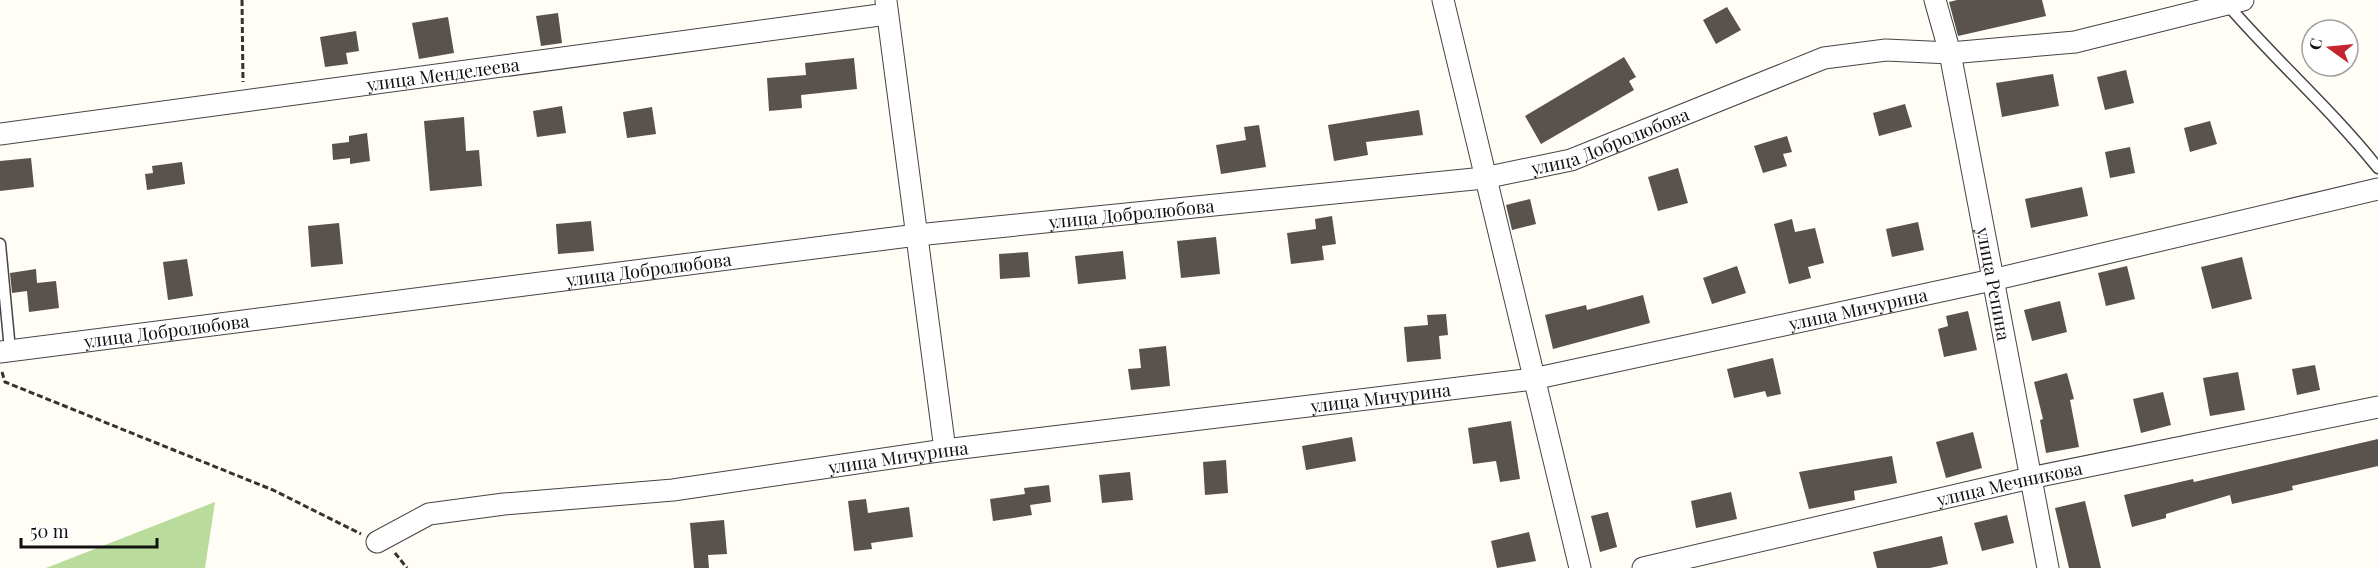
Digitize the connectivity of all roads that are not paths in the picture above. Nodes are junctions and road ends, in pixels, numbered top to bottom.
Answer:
1 (1443, 0) edge
2 (1935, 0) edge
3 (2231, 1) edge
4 (886, 7) edge
5 (1950, 53) junction
6 (0, 134) edge
7 (2378, 168) edge
8 (1484, 178) junction
9 (2378, 189) edge
10 (917, 236) junction
11 (0, 244) edge
12 (1992, 280) junction
13 (3, 356) edge
14 (1533, 379) junction
15 (2378, 407) edge
16 (945, 450) junction
17 (2030, 478) junction
18 (377, 542) road end
19 (1580, 568) edge
20 (1643, 568) edge
21 (2048, 568) edge

1 - 8 street
2 - 5 street, улица Репина
3 - 5 street, улица Добролюбова
3 - 7 lane
4 - 6 street, улица Менделеева
4 - 10 street
5 - 8 street, улица Добролюбова
5 - 12 street, улица Репина
8 - 10 street, улица Добролюбова
8 - 14 street
9 - 12 street, улица Мичурина
10 - 13 street, улица Добролюбова
10 - 16 street
11 - 13 lane
12 - 14 street, улица Мичурина
12 - 17 street, улица Репина
14 - 16 street, улица Мичурина
14 - 19 street
15 - 17 street, улица Мечникова
16 - 18 street, улица Мичурина
17 - 20 street, улица Мечникова
17 - 21 street, улица Репина

